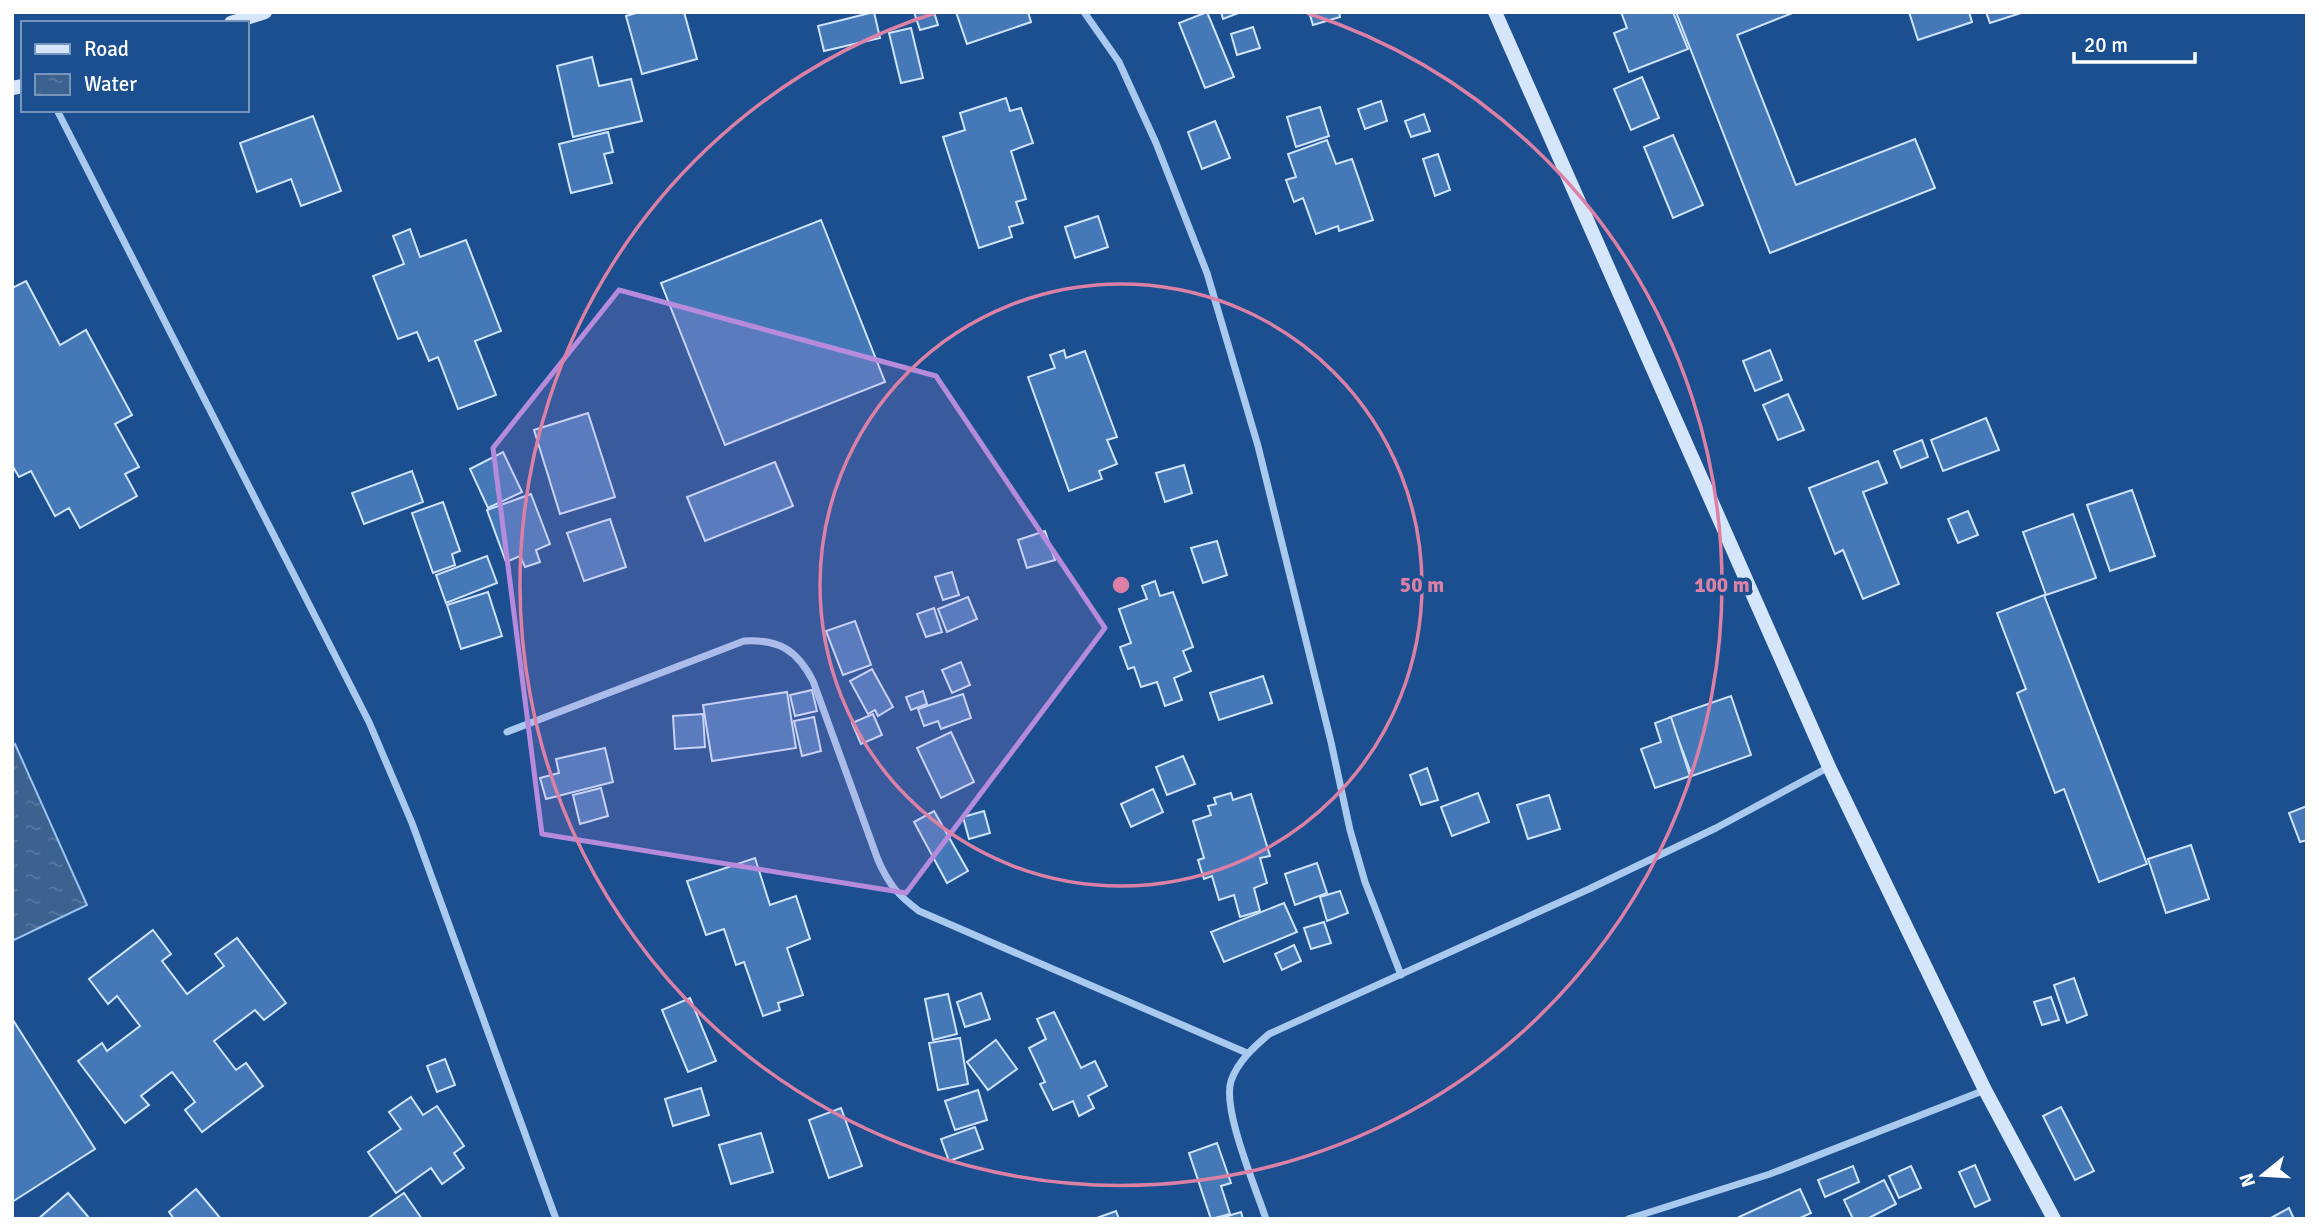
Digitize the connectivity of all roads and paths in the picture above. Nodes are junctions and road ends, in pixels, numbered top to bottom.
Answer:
1 (265, 12) edge
2 (1084, 12) edge
3 (1495, 12) edge
4 (237, 21) edge
5 (58, 112) edge
6 (507, 732) dead end
7 (1829, 767) junction
8 (1401, 975) junction
9 (1247, 1053) junction
10 (1984, 1090) junction
11 (556, 1219) edge
12 (1266, 1219) edge
13 (1628, 1219) edge
14 (2054, 1219) edge

1 - 4 street
2 - 8 street
3 - 7 street
5 - 11 street
6 - 9 street
7 - 8 street
7 - 10 street
8 - 9 street
9 - 12 street
10 - 13 street
10 - 14 street

